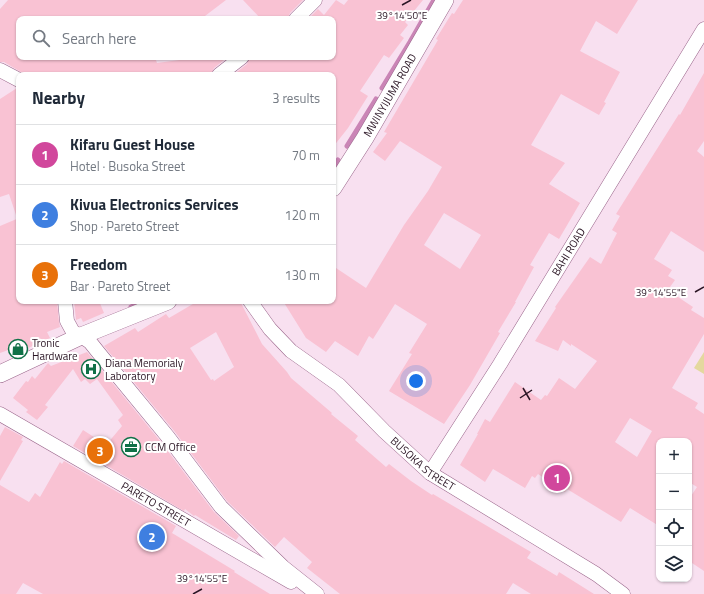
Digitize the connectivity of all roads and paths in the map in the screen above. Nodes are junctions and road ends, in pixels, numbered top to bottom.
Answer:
1 (315, 0) edge
2 (445, 0) edge
3 (299, 16) edge
4 (704, 29) edge
5 (238, 60) edge
6 (0, 70) edge
7 (223, 72) edge
8 (16, 78) edge
9 (336, 183) edge
10 (65, 304) edge
11 (161, 304) edge
12 (252, 304) edge
13 (81, 336) junction
14 (0, 374) edge
15 (0, 414) edge
16 (430, 473) junction
17 (312, 594) edge
18 (317, 594) edge
19 (623, 594) edge

1 - 3 street
2 - 9 street, MWINYIJUMA ROAD
4 - 16 street, BAHI ROAD
5 - 7 street
6 - 8 street
10 - 13 street
11 - 13 street
12 - 16 street, BUSOKA STREET
13 - 14 street
13 - 18 street
15 - 17 street, PARETO STREET
16 - 19 street, BUSOKA STREET

